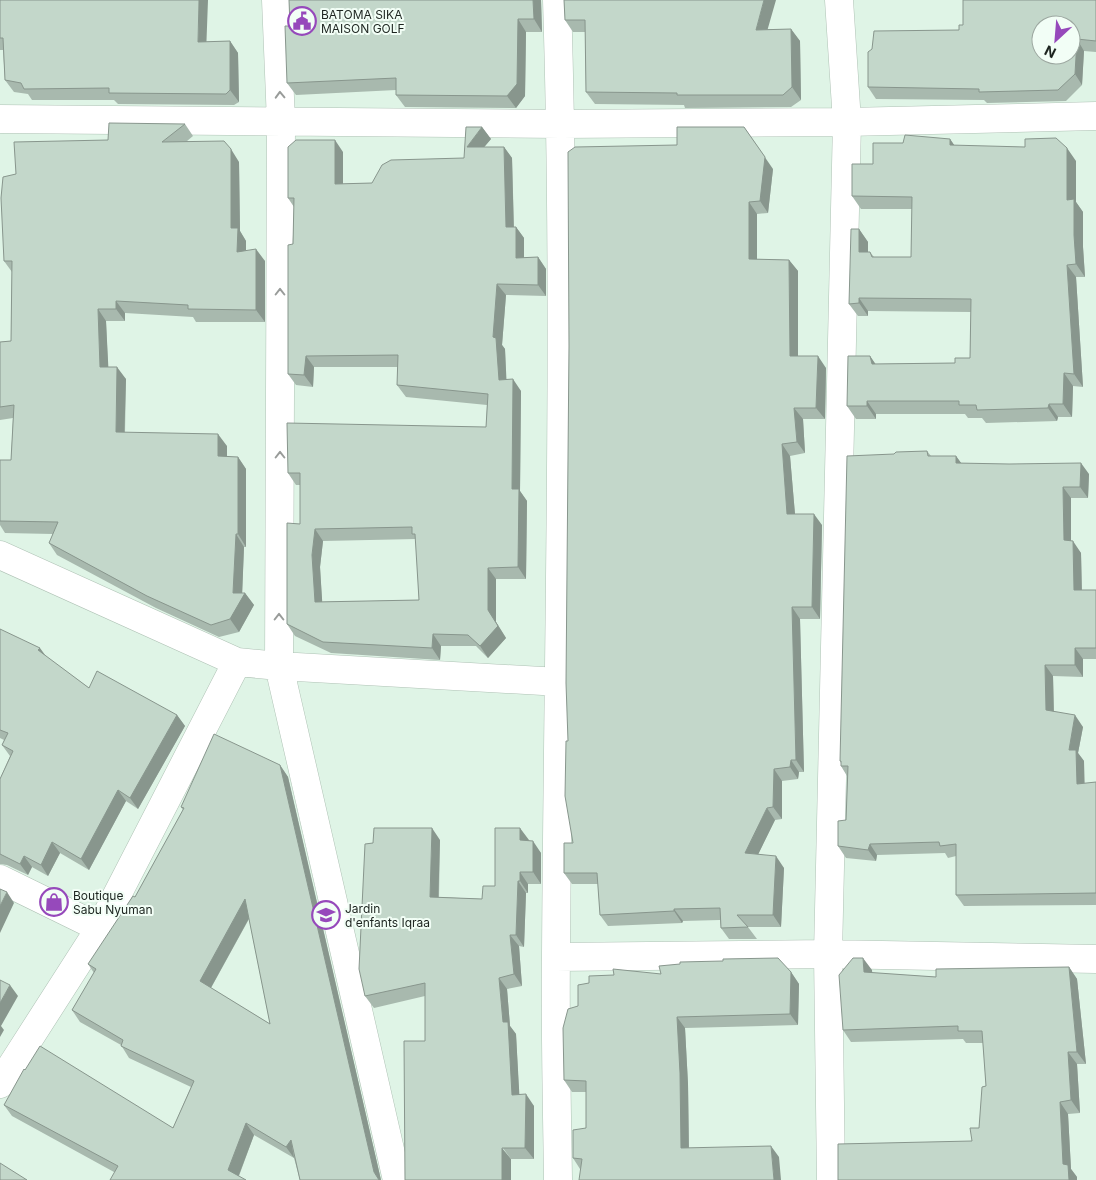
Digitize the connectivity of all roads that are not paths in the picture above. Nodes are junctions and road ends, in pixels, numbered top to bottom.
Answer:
1 (276, 0) edge
2 (557, 0) edge
3 (839, 0) edge
4 (1096, 116) edge
5 (0, 120) edge
6 (281, 122) junction
7 (847, 122) junction
8 (561, 124) junction
9 (0, 556) edge
10 (236, 662) junction
11 (279, 666) junction
12 (560, 682) junction
13 (0, 879) edge
14 (100, 928) junction
15 (828, 954) junction
16 (556, 957) junction
17 (1096, 959) edge
18 (0, 1084) edge
19 (397, 1180) edge
20 (558, 1180) edge
21 (831, 1180) edge

6 -> 1 street
2 - 8 street
3 - 7 street
4 - 7 street
5 - 6 street
6 - 8 street
11 -> 6 street
7 - 8 street
7 - 15 street
8 - 12 street
9 - 10 street
10 - 11 street
10 - 14 street
11 - 12 street
11 - 19 street
12 - 16 street
13 - 14 street
14 - 18 street
15 - 16 street
15 - 17 street
15 - 21 street
16 - 20 street

